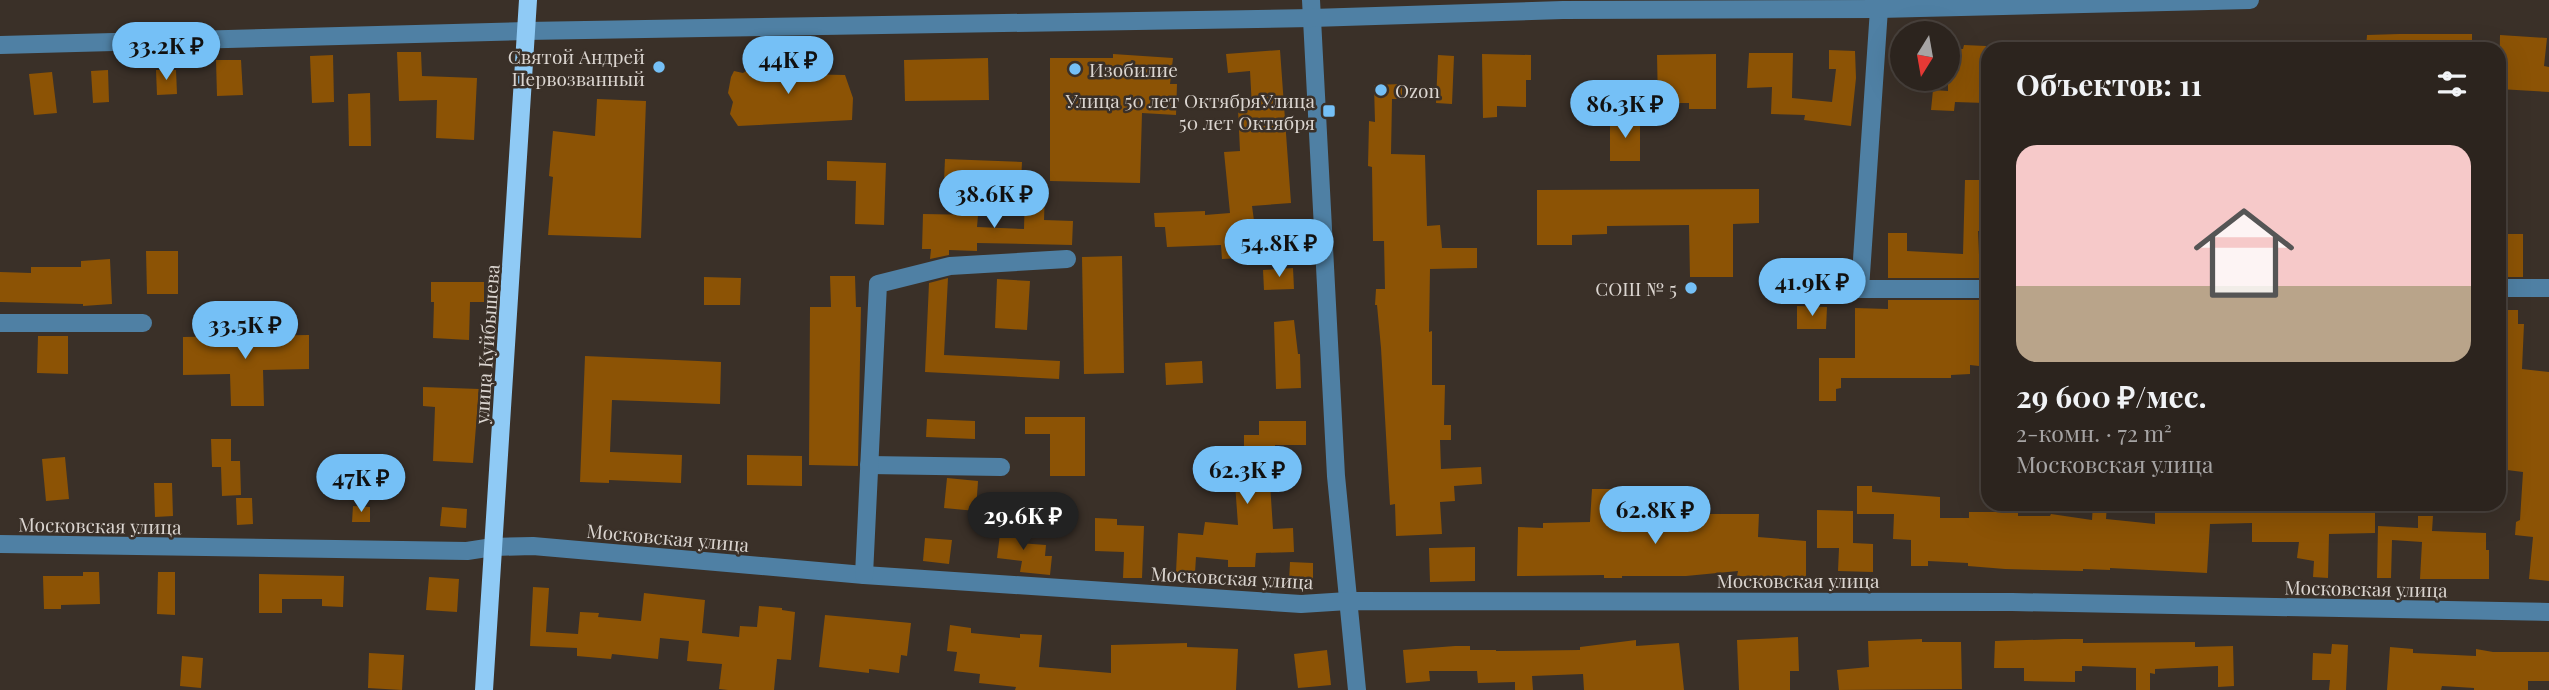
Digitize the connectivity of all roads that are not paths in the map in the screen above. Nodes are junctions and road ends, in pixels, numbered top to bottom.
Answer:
1 (528, 0) edge
2 (2250, 0) edge
3 (1563, 5) edge
4 (1312, 9) edge
5 (1880, 9) junction
6 (526, 31) junction
7 (0, 45) edge
8 (1067, 260) dead end
9 (2506, 288) edge
10 (2549, 288) edge
11 (1981, 289) edge
12 (0, 323) edge
13 (143, 323) dead end
14 (869, 465) junction
15 (1001, 467) dead end
16 (0, 544) edge
17 (493, 547) junction
18 (864, 575) junction
19 (1348, 601) junction
20 (2549, 612) edge
21 (484, 690) edge
22 (1357, 690) edge

1 - 6 main road, улица Куйбышева
2 - 5 street
3 - 4 street
3 - 5 street
4 - 6 street
4 - 19 street
5 - 11 street
6 - 7 street
6 - 17 main road, улица Куйбышева
8 - 14 street
9 - 10 street
12 - 13 street
14 - 15 street
14 - 18 street
16 - 17 street, Московская улица
17 - 18 street, Московская улица
17 - 21 main road, улица Куйбышева
18 - 19 street, Московская улица
19 - 20 street, Московская улица
19 - 22 street

